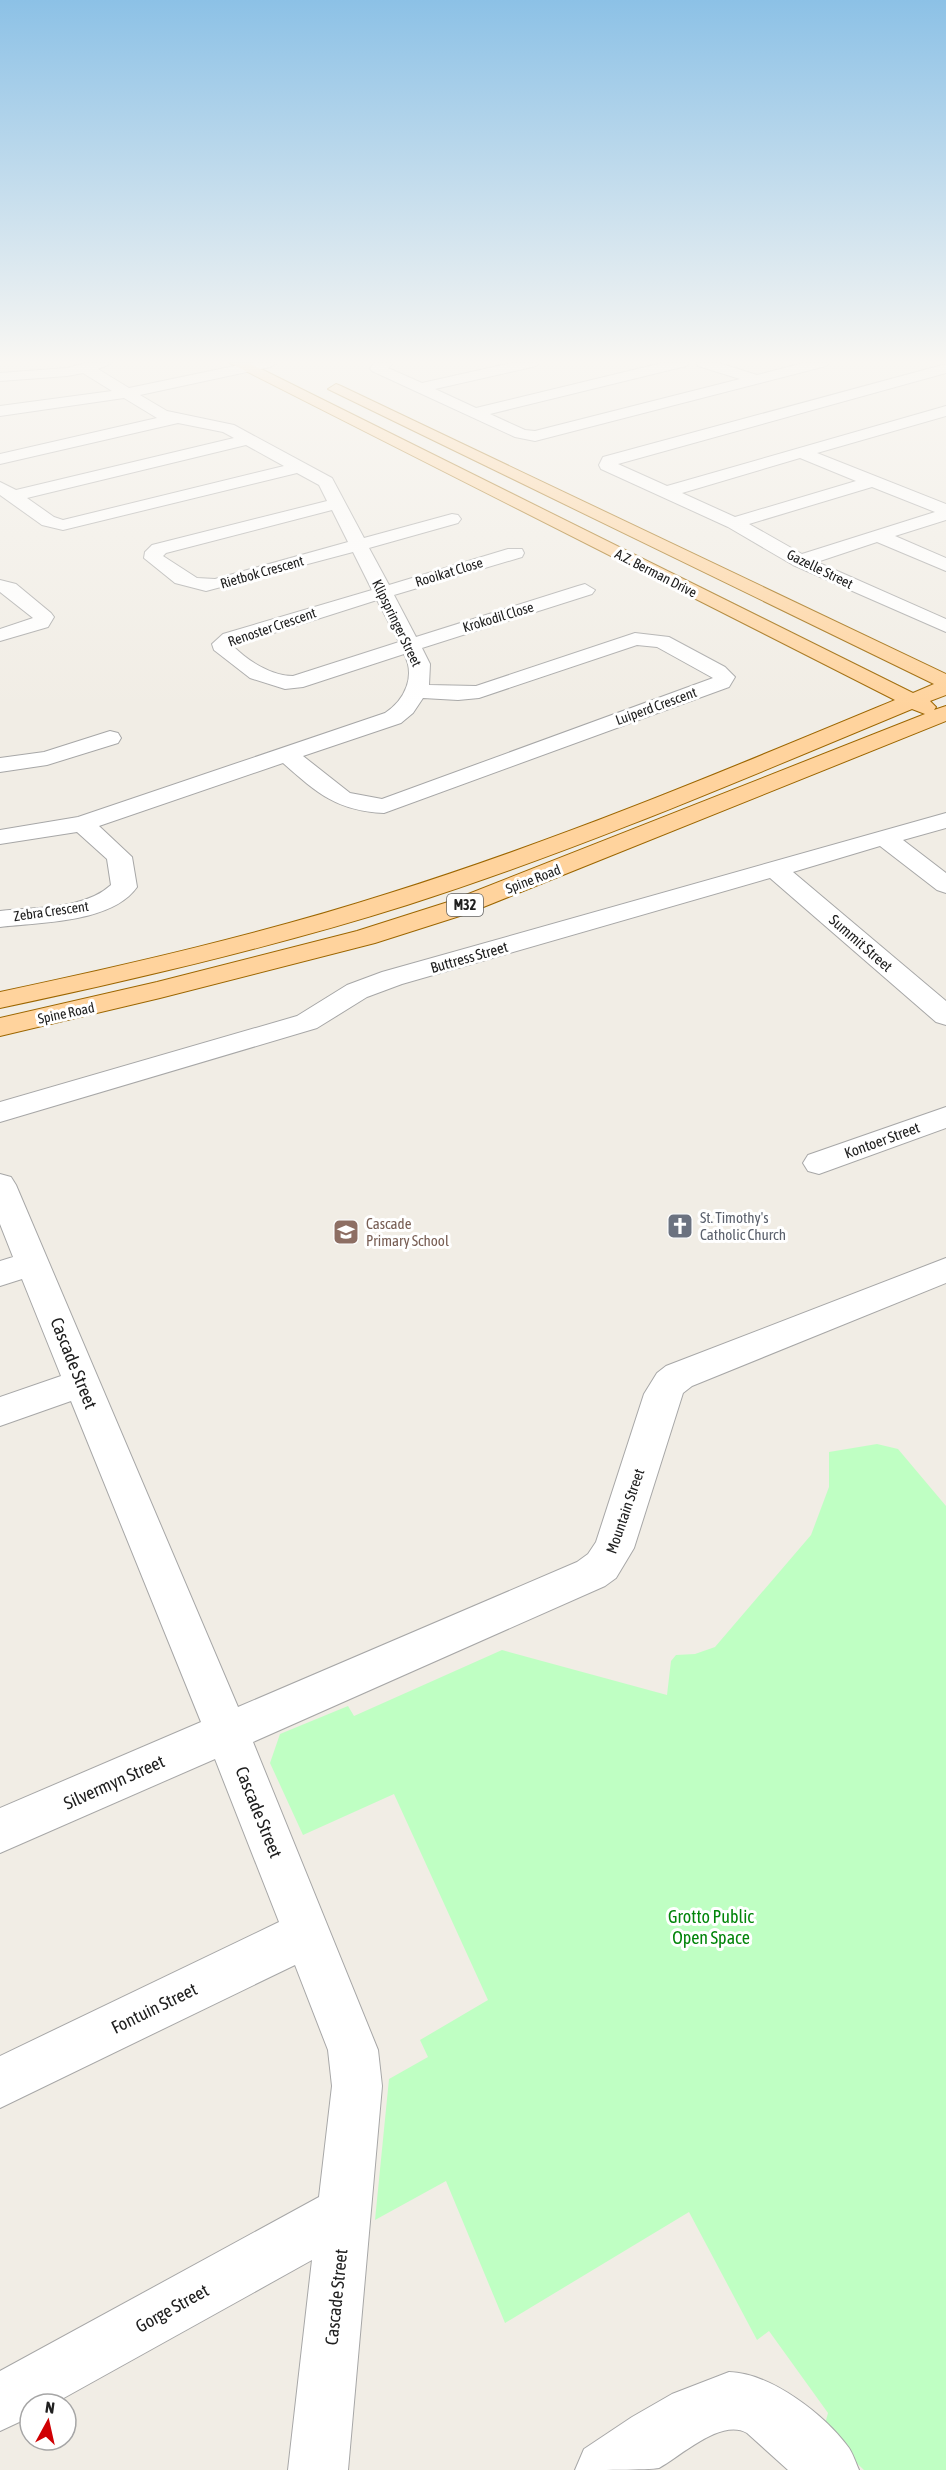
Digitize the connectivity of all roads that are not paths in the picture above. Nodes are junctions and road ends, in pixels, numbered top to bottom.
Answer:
1 (66, 478) edge
2 (255, 478) edge
3 (320, 478) edge
4 (467, 478) edge
5 (522, 478) edge
6 (634, 478) edge
7 (713, 478) edge
8 (866, 478) edge
9 (873, 481) junction
10 (6, 491) edge
11 (665, 492) junction
12 (338, 503) junction
13 (946, 512) edge
14 (452, 519) dead end
15 (734, 523) junction
16 (879, 536) junction
17 (359, 544) junction
18 (515, 553) dead end
19 (800, 561) junction
20 (946, 565) edge
21 (0, 586) edge
22 (585, 590) dead end
23 (384, 594) junction
24 (946, 626) edge
25 (0, 635) edge
26 (411, 646) junction
27 (946, 682) edge
28 (946, 687) edge
29 (415, 691) junction
30 (912, 701) junction
31 (944, 715) edge
32 (110, 738) dead end
33 (286, 754) junction
34 (0, 765) edge
35 (946, 820) edge
36 (82, 824) junction
37 (0, 837) edge
38 (885, 838) junction
39 (776, 870) junction
40 (946, 885) edge
41 (0, 919) edge
42 (0, 1000) edge
43 (943, 1009) edge
44 (0, 1027) edge
45 (0, 1112) edge
46 (946, 1118) edge
47 (819, 1163) dead end
48 (0, 1185) edge
49 (16, 1268) edge
50 (946, 1270) edge
51 (82, 1383) junction
52 (0, 1412) edge
53 (227, 1732) junction
54 (0, 1831) edge
55 (308, 1933) junction
56 (0, 2083) edge
57 (344, 2213) junction
58 (0, 2402) edge
59 (318, 2470) edge
60 (605, 2470) edge
61 (829, 2470) edge

1 - 10 street
2 - 10 street
3 - 12 street, Klipspringer Street
4 - 30 main road, A.Z. Berman Drive
5 - 27 main road, A.Z. Berman Drive
6 - 11 street, Gazelle Street
7 - 11 street
8 - 9 street
9 - 13 street
9 - 15 street
11 - 15 street, Gazelle Street
12 - 17 street, Klipspringer Street
12 - 17 street, Rietbok Crescent
13 - 16 street
14 - 17 street
15 - 19 street, Gazelle Street
16 - 19 street
16 - 20 street
17 - 23 street, Klipspringer Street
18 - 23 street, Rooikat Close
19 - 24 street, Gazelle Street
21 - 25 street
22 - 26 street, Krokodil Close
23 - 26 street, Klipspringer Street
23 - 26 street, Renoster Crescent
26 - 29 street, Klipspringer Street
28 - 30 main road, Spine Road / M32
29 - 33 street, Klipspringer Street
29 - 33 street, Luiperd Crescent
30 - 31 main road, A.Z. Berman Drive
30 - 42 main road, Spine Road / M32
31 - 44 main road, Spine Road / M32
32 - 34 street
33 - 36 street, Klipspringer Street
35 - 38 street, Buttress Street
36 - 37 street, Klipspringer Street
36 - 41 street, Zebra Crescent
38 - 39 street, Buttress Street
38 - 40 street
39 - 43 street, Summit Street
39 - 45 street, Buttress Street
46 - 47 street, Kontoer Street
48 - 49 street, Cascade Street
49 - 51 street, Cascade Street
50 - 53 street, Mountain Street
51 - 52 street
51 - 53 street, Cascade Street
53 - 54 street, Silvermyn Street
53 - 55 street, Cascade Street
55 - 56 street, Fontuin Street
55 - 57 street, Cascade Street
57 - 58 street, Gorge Street
57 - 59 street, Cascade Street
60 - 61 street

